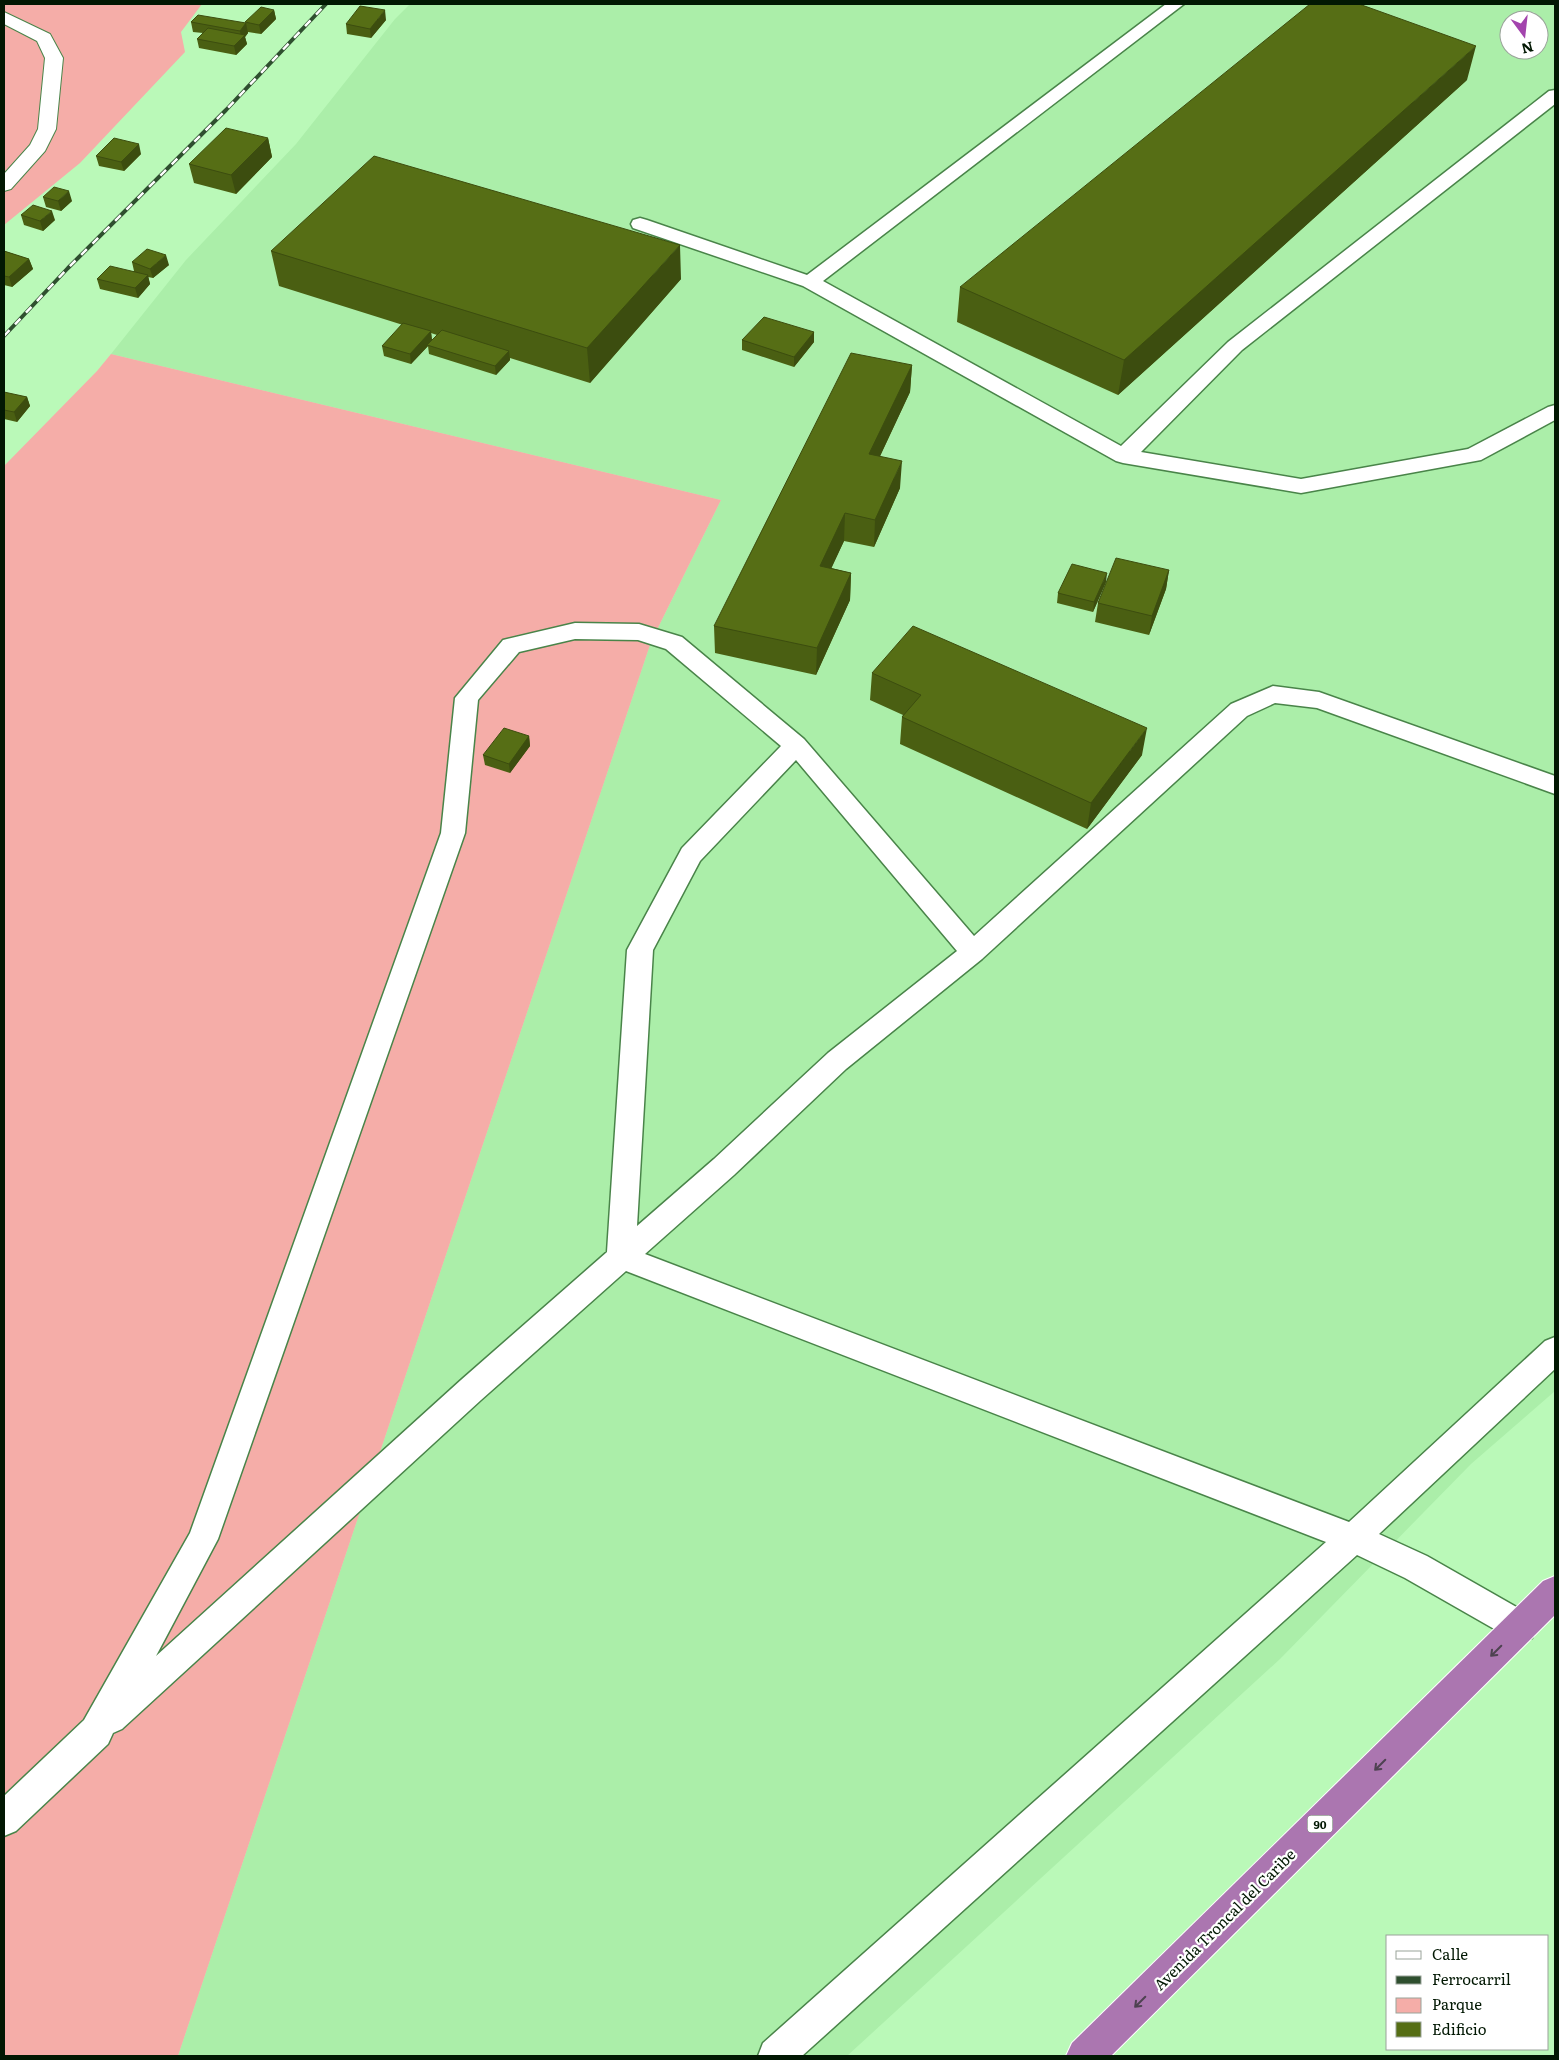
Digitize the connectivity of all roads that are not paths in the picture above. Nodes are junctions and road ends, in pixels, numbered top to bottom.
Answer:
1 (1176, 4) edge
2 (4, 17) edge
3 (1555, 95) edge
4 (4, 185) edge
5 (640, 224) dead end
6 (810, 282) junction
7 (1555, 412) edge
8 (1123, 456) junction
9 (796, 745) junction
10 (1555, 786) edge
11 (973, 952) junction
12 (621, 1257) junction
13 (1555, 1350) edge
14 (1353, 1538) junction
15 (1555, 1592) edge
16 (1521, 1627) junction
17 (96, 1732) junction
18 (4, 1819) edge
19 (776, 2056) edge
20 (1085, 2056) edge

1 - 6 lane
2 - 4 street
3 - 8 lane
5 - 6 lane
6 - 8 lane
7 - 8 lane
9 - 11 lane
9 - 12 lane
9 - 17 lane
10 - 11 lane
11 - 12 lane
12 - 14 lane
12 - 17 lane
13 - 14 lane
14 - 16 lane
14 - 19 lane
15 - 16 highway, Avenida Troncal del Caribe / 90
16 -> 20 highway, Avenida Troncal del Caribe / 90
17 - 18 lane

